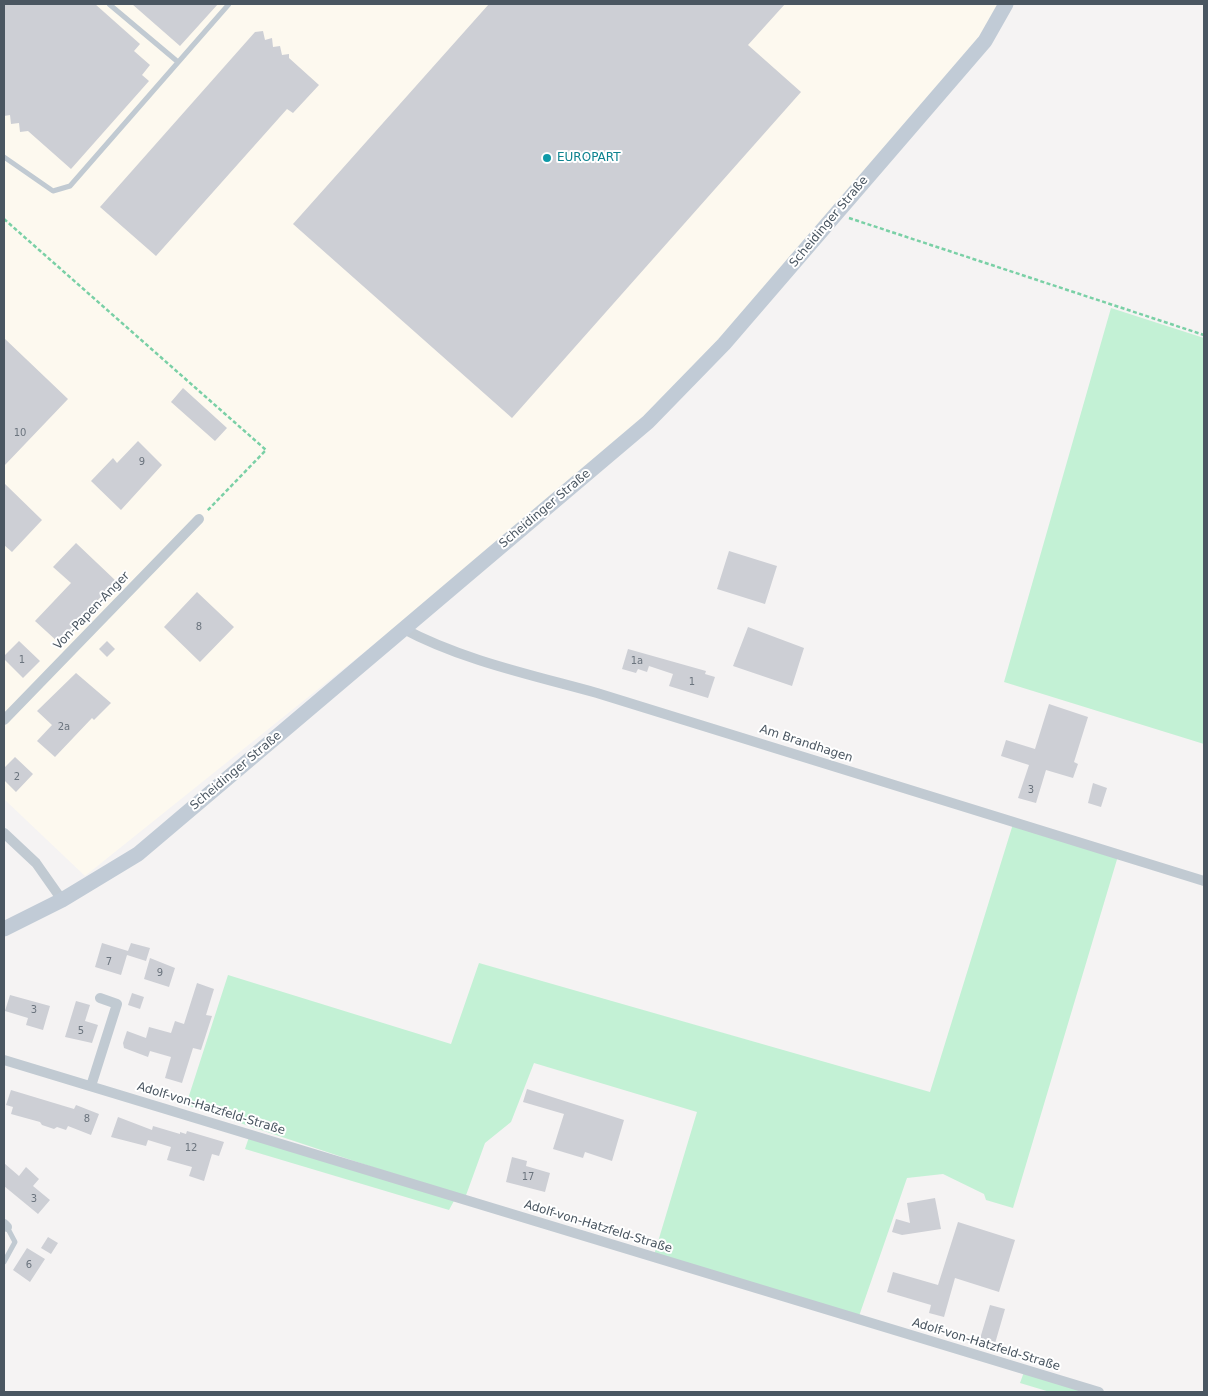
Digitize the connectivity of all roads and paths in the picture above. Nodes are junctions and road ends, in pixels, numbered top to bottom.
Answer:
1 (109, 4) edge
2 (229, 4) edge
3 (1006, 4) edge
4 (178, 62) junction
5 (4, 157) edge
6 (836, 214) junction
7 (4, 220) edge
8 (1204, 336) edge
9 (198, 519) joint
10 (402, 628) junction
11 (4, 720) edge
12 (4, 833) edge
13 (1204, 881) edge
14 (62, 900) junction
15 (4, 929) edge
16 (100, 998) dead end
17 (4, 1060) edge
18 (91, 1086) junction
19 (6, 1225) edge
20 (4, 1262) edge
21 (1098, 1392) edge

1 - 4 lane
2 - 4 lane
3 - 6 main road, Scheidinger Straße
4 - 5 lane
6 - 8 path
6 - 10 main road, Scheidinger Straße
7 - 9 path
9 - 11 street, Von-Papen-Anger
10 - 13 street, Am Brandhagen
10 - 14 main road, Scheidinger Straße
12 - 14 street
14 - 15 main road, Scheidinger Straße
16 - 18 street
17 - 18 street, Adolf-von-Hatzfeld-Straße
18 - 21 street, Adolf-von-Hatzfeld-Straße
19 - 20 lane

